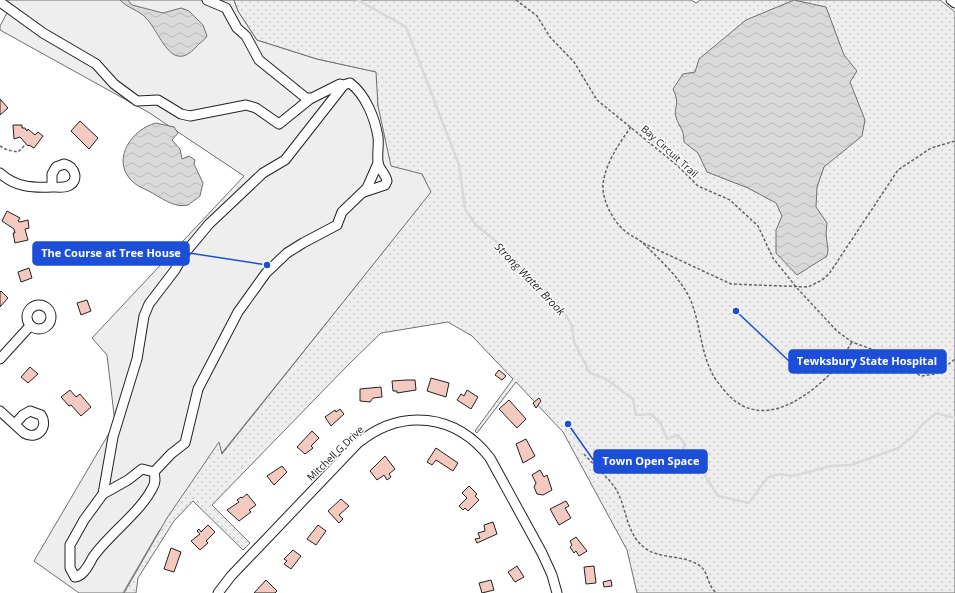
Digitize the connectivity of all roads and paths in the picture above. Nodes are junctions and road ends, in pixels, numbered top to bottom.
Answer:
1 (207, 0) edge
2 (516, 0) edge
3 (951, 0) edge
4 (0, 2) edge
5 (955, 3) edge
6 (343, 85) junction
7 (310, 99) junction
8 (632, 126) junction
9 (955, 141) edge
10 (26, 144) dead end
11 (0, 146) edge
12 (378, 163) junction
13 (0, 173) edge
14 (52, 187) dead end
15 (364, 192) junction
16 (642, 242) junction
17 (796, 287) junction
18 (30, 326) dead end
19 (852, 342) junction
20 (0, 359) edge
21 (955, 359) edge
22 (0, 411) edge
23 (15, 424) dead end
24 (584, 454) dead end
25 (154, 472) junction
26 (103, 494) junction
27 (218, 593) edge
28 (557, 593) edge
29 (717, 593) edge

1 - 7 street
2 - 8 path, Bay Circuit Trail
3 - 5 street
4 - 7 street
6 - 7 street
6 - 12 street
6 - 26 street
8 - 16 path
8 - 17 path, Bay Circuit Trail
9 - 17 path
10 - 11 path
12 - 15 street
12 - 15 street
13 - 14 street
15 - 25 street
16 - 17 path
16 - 19 path
17 - 19 path, Bay Circuit Trail
18 - 20 street
19 - 21 path, Bay Circuit Trail
22 - 23 street
24 - 29 path
25 - 26 street
25 - 26 street
27 - 28 street, Mitchell G Drive

